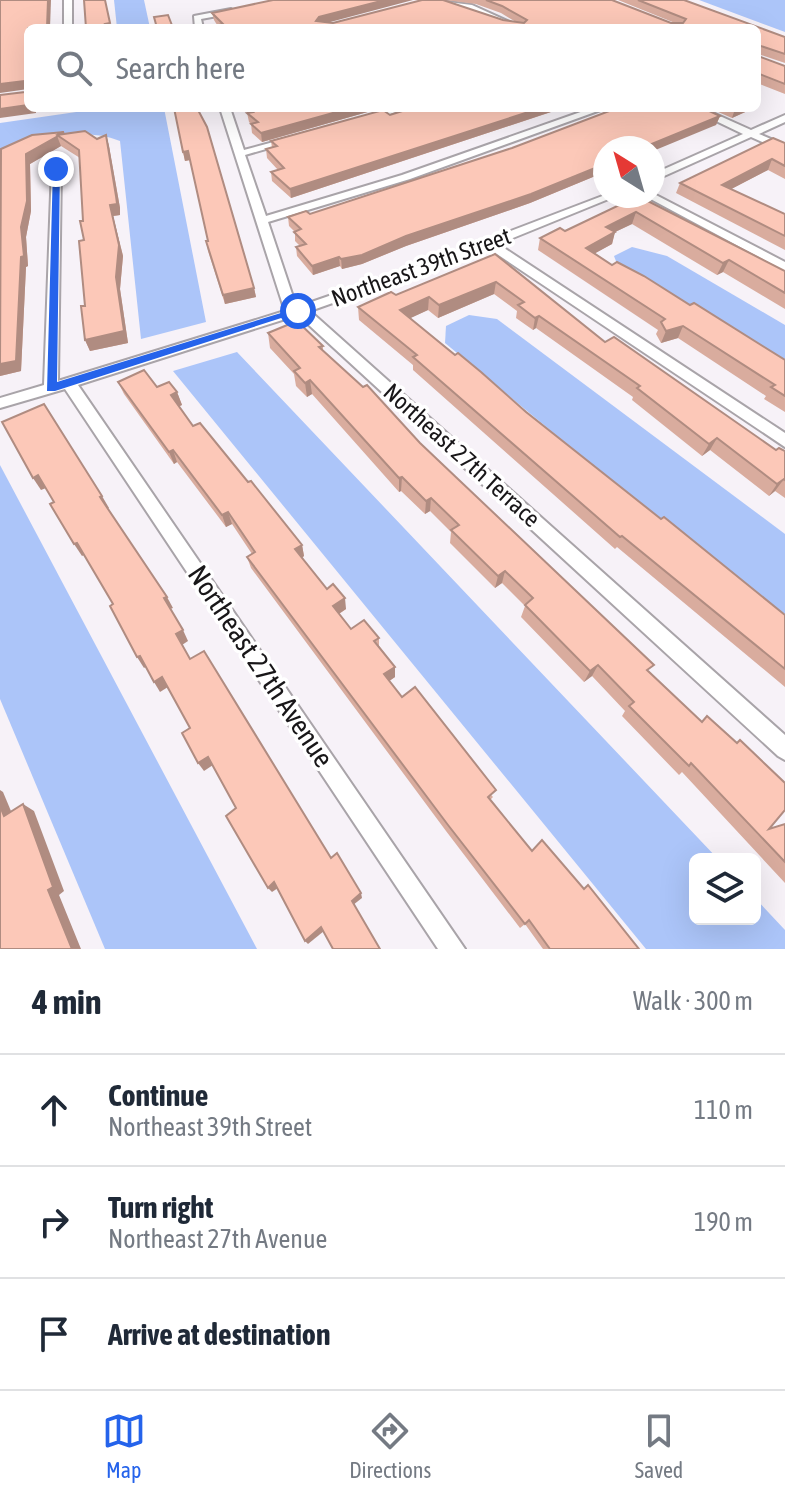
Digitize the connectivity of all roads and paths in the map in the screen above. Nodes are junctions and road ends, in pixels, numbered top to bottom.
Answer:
1 (68, 0) edge
2 (430, 1) edge
3 (238, 9) edge
4 (507, 23) joint
5 (68, 24) edge
6 (198, 24) edge
7 (504, 24) edge
8 (226, 112) edge
9 (389, 112) edge
10 (590, 112) edge
11 (703, 112) edge
12 (784, 118) edge
13 (360, 120) edge
14 (752, 134) junction
15 (304, 136) edge
16 (785, 149) edge
17 (239, 154) junction
18 (56, 169) dead end
19 (665, 173) edge
20 (593, 203) edge
21 (665, 204) edge
22 (260, 221) junction
23 (489, 244) junction
24 (785, 267) edge
25 (298, 311) junction
26 (60, 385) junction
27 (0, 403) edge
28 (785, 441) edge
29 (785, 749) edge
30 (453, 949) edge

1 - 5 street
2 - 4 street
3 - 6 street
4 - 7 street
8 - 17 street, Northeast 27th Terrace
9 - 13 street
10 - 22 street
11 - 14 street
12 - 14 street
14 - 16 street
14 - 19 street
15 - 17 street
17 - 22 street, Northeast 27th Terrace
18 - 26 street
20 - 23 street, Northeast 39th Street
21 - 24 street
22 - 25 street, Northeast 27th Terrace
23 - 25 street, Northeast 39th Street
23 - 28 street
25 - 26 street, Northeast 39th Street
25 - 29 street, Northeast 27th Terrace
26 - 27 street, Northeast 39th Street
26 - 30 street, Northeast 27th Avenue

